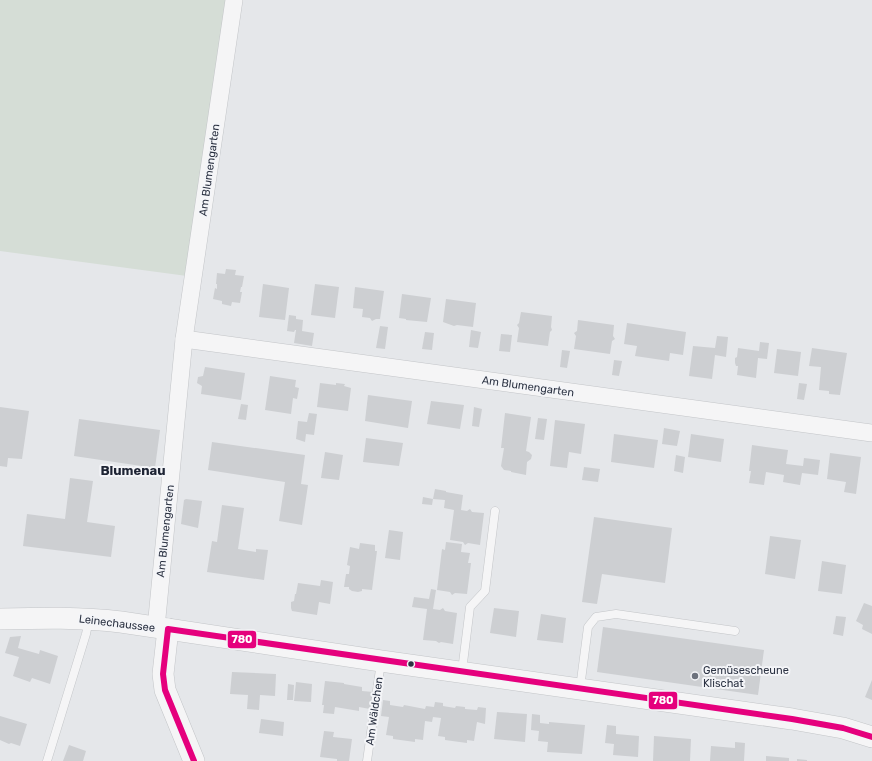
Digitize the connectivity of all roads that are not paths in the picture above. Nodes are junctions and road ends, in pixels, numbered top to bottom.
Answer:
1 (234, 0) edge
2 (184, 339) junction
3 (872, 432) edge
4 (495, 511) dead end
5 (89, 618) junction
6 (0, 619) edge
7 (162, 629) junction
8 (735, 631) dead end
9 (382, 661) junction
10 (462, 672) junction
11 (580, 689) junction
12 (872, 737) edge
13 (47, 761) edge
14 (194, 761) edge
15 (367, 761) edge

1 - 2 street, Am Blumengarten
2 - 3 street, Am Blumengarten
2 - 7 street, Am Blumengarten
4 - 10 lane
5 - 6 street, Leinechaussee
5 - 7 street, Leinechaussee
5 - 13 lane
7 - 9 street
7 - 14 street, Leinechaussee
8 - 11 lane
9 - 10 street
9 - 15 lane, Am Wäldchen
10 - 11 street
11 - 12 street

